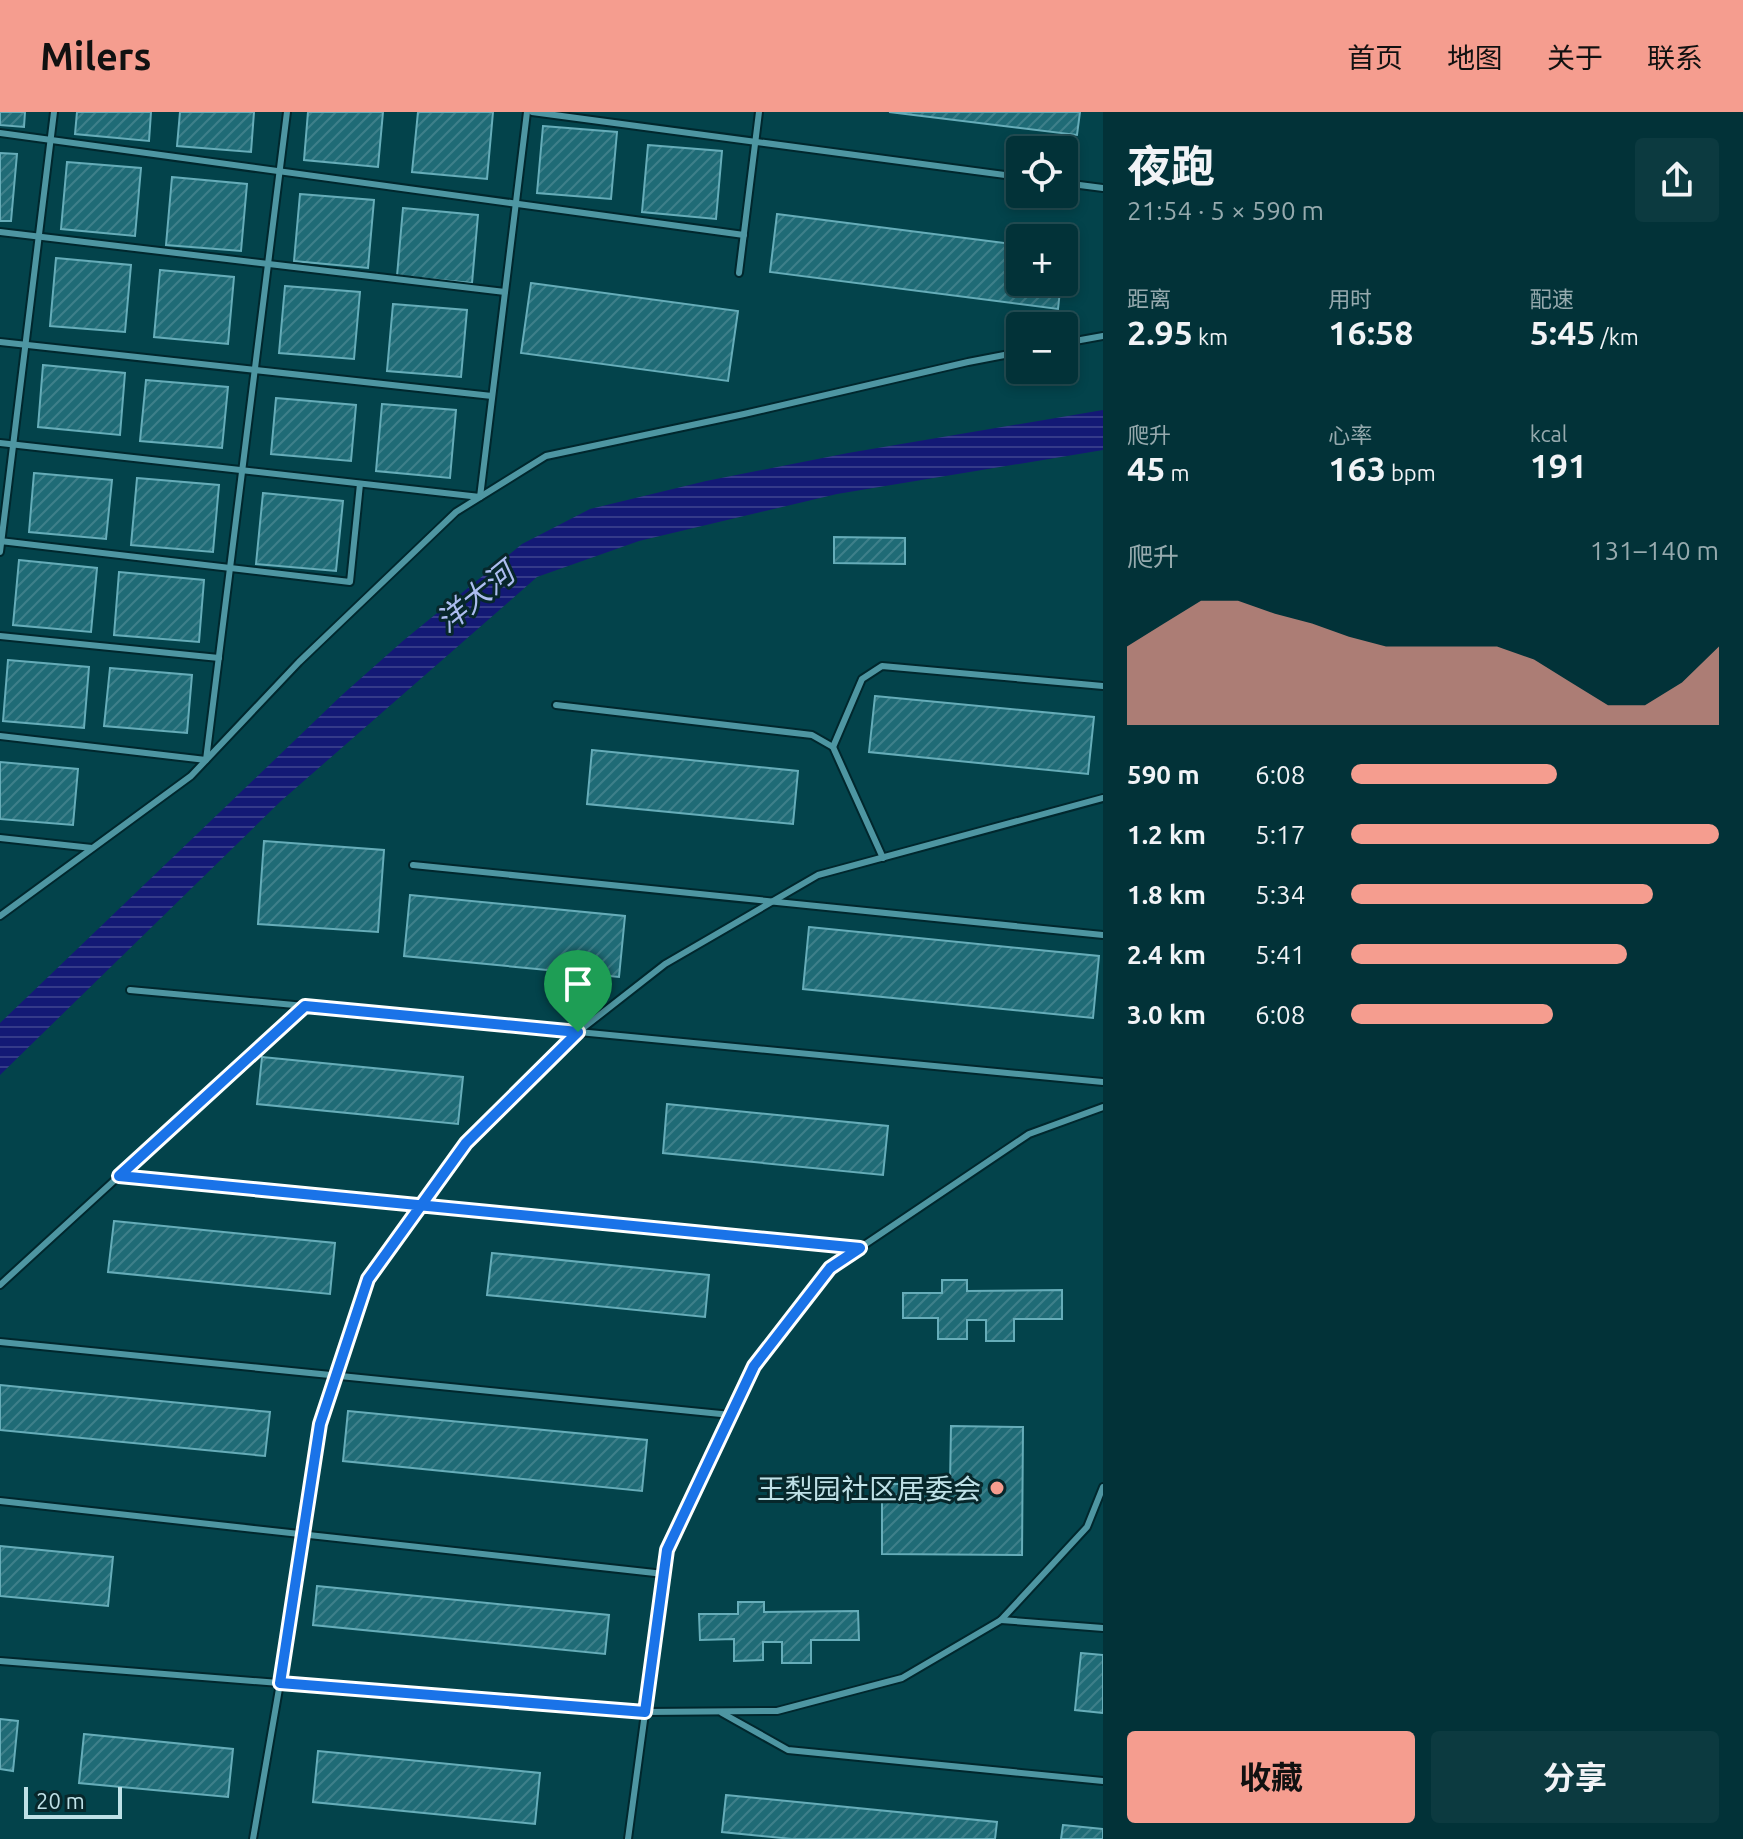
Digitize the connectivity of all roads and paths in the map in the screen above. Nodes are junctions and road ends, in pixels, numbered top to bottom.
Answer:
1 (54, 112) edge
2 (287, 112) edge
3 (530, 112) edge
4 (759, 112) edge
5 (0, 133) edge
6 (50, 140) junction
7 (755, 142) junction
8 (280, 171) junction
9 (1006, 175) edge
10 (1078, 185) edge
11 (1103, 188) edge
12 (516, 203) junction
13 (0, 232) edge
14 (744, 235) junction
15 (38, 237) junction
16 (268, 264) junction
17 (739, 273) dead end
18 (505, 292) junction
19 (1103, 336) edge
20 (1078, 340) edge
21 (0, 342) edge
22 (25, 345) junction
23 (1006, 355) edge
24 (255, 370) junction
25 (492, 396) junction
26 (0, 443) edge
27 (13, 445) junction
28 (243, 471) junction
29 (360, 484) junction
30 (480, 497) junction
31 (1, 541) edge
32 (0, 552) edge
33 (230, 568) junction
34 (0, 636) edge
35 (219, 658) junction
36 (1103, 686) edge
37 (556, 705) dead end
38 (0, 736) edge
39 (833, 747) junction
40 (206, 760) junction
41 (1103, 798) edge
42 (0, 838) edge
43 (93, 848) junction
44 (883, 858) junction
45 (413, 865) dead end
46 (774, 901) junction
47 (0, 916) edge
48 (1103, 935) edge
49 (130, 990) dead end
50 (305, 1006) junction
51 (578, 1032) junction
52 (1103, 1082) edge
53 (1103, 1107) edge
54 (119, 1176) junction
55 (421, 1205) junction
56 (860, 1248) junction
57 (0, 1285) edge
58 (0, 1342) edge
59 (336, 1375) junction
60 (731, 1415) junction
61 (1103, 1487) edge
62 (0, 1501) edge
63 (303, 1535) junction
64 (664, 1574) junction
65 (1001, 1620) junction
66 (1103, 1628) edge
67 (0, 1661) edge
68 (280, 1683) junction
69 (645, 1712) junction
70 (719, 1712) junction
71 (1103, 1781) edge
72 (253, 1839) edge
73 (628, 1839) edge

1 - 6 lane
2 - 8 lane
3 - 7 lane
3 - 12 lane
4 - 7 lane
5 - 6 lane
6 - 8 lane
6 - 15 lane
7 - 9 lane
7 - 14 lane
8 - 12 lane
8 - 16 lane
10 - 11 lane
12 - 14 lane
12 - 18 lane
13 - 15 lane
14 - 17 lane
15 - 16 lane
15 - 22 lane
16 - 18 lane
16 - 24 lane
18 - 25 lane
19 - 20 lane
21 - 22 lane
22 - 24 lane
22 - 27 lane
23 - 30 lane
24 - 25 lane
24 - 28 lane
25 - 30 lane
26 - 27 lane
27 - 28 lane
27 - 31 lane
28 - 29 lane
28 - 33 lane
29 - 30 lane
29 - 33 lane
30 - 40 lane
31 - 32 lane
31 - 33 lane
33 - 35 lane
34 - 35 lane
35 - 40 lane
36 - 39 lane
37 - 39 lane
38 - 40 lane
39 - 44 lane
40 - 43 lane
41 - 44 lane
42 - 43 lane
43 - 47 lane
44 - 46 lane
45 - 46 lane
46 - 48 lane
46 - 51 lane
49 - 50 lane
50 - 51 lane
50 - 54 lane
51 - 52 lane
51 - 55 lane
53 - 56 lane
54 - 55 lane
54 - 57 lane
55 - 56 lane
55 - 59 lane
56 - 60 lane
58 - 59 lane
59 - 60 lane
59 - 63 lane
60 - 64 lane
61 - 65 lane
62 - 63 lane
63 - 64 lane
63 - 68 lane
64 - 69 lane
65 - 66 lane
65 - 70 lane
67 - 68 lane
68 - 69 lane
68 - 72 lane
69 - 70 lane
69 - 73 lane
70 - 71 lane

